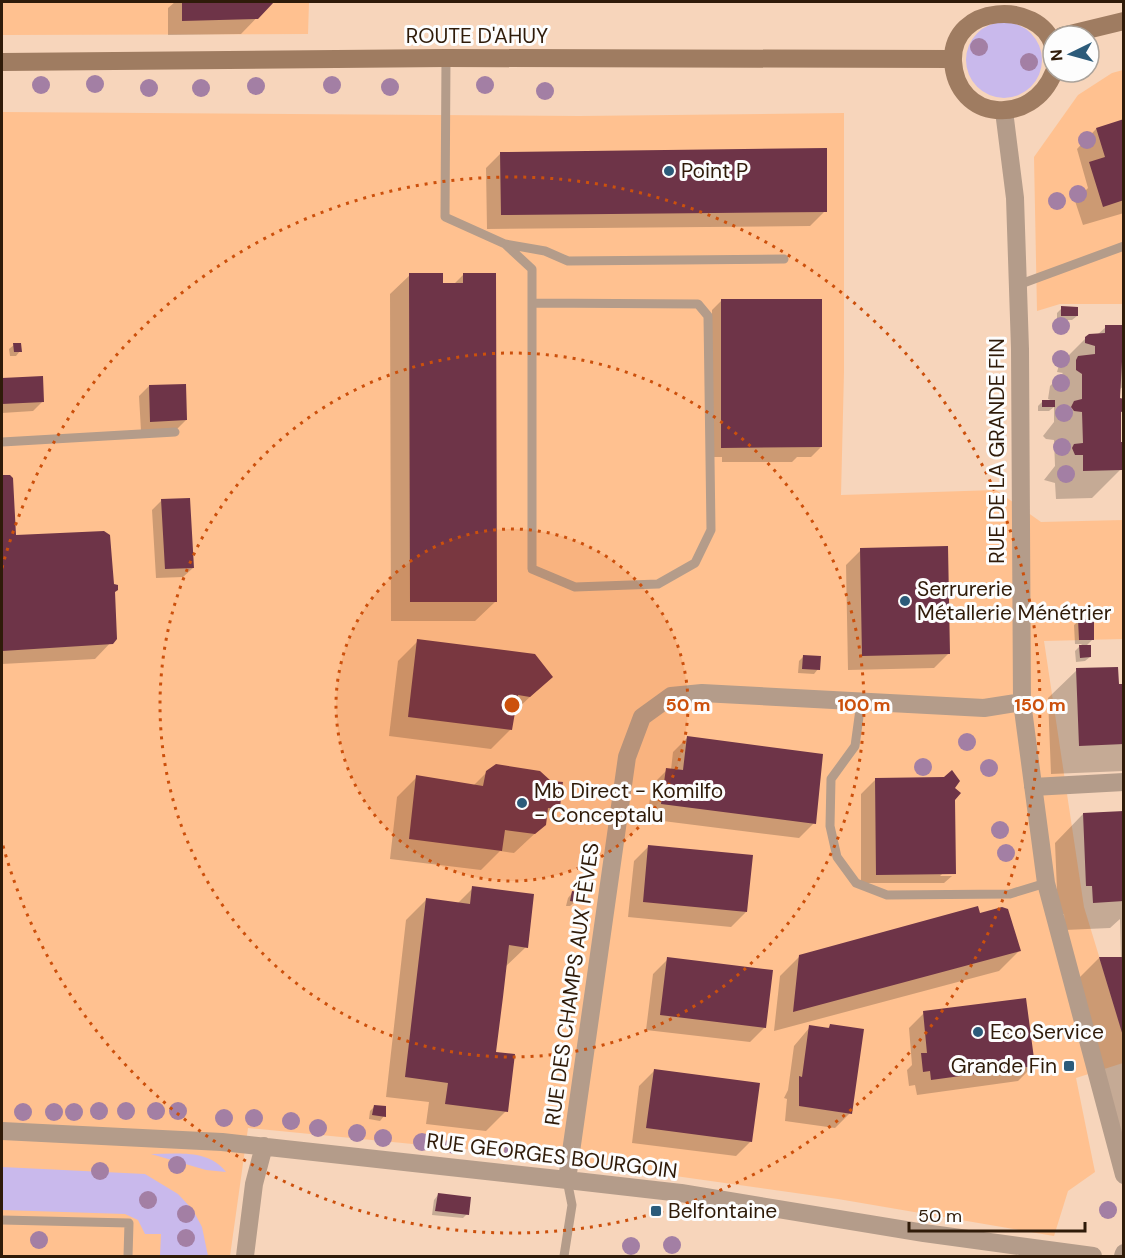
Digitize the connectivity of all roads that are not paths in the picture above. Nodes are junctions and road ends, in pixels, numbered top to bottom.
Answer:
1 (992, 5) edge
2 (1124, 21) edge
3 (1041, 24) edge
4 (1101, 27) edge
5 (446, 58) junction
6 (953, 59) junction
7 (2, 62) edge
8 (1049, 84) edge
9 (1004, 111) junction
10 (505, 244) junction
11 (1124, 246) edge
12 (784, 260) dead end
13 (1018, 285) junction
14 (533, 303) junction
15 (175, 432) dead end
16 (2, 442) edge
17 (861, 702) junction
18 (1022, 702) junction
19 (1124, 782) edge
20 (1033, 787) junction
21 (1046, 883) junction
22 (2, 1131) edge
23 (264, 1146) junction
24 (1124, 1175) edge
25 (567, 1180) junction
26 (2, 1220) edge
27 (1062, 1255) edge
28 (128, 1257) edge
29 (245, 1257) edge
30 (564, 1257) edge
31 (1093, 1257) edge

1 - 3 main road
1 - 6 main road
2 - 4 main road
5 - 6 main road, ROUTE D'AHUY
5 - 7 main road, ROUTE D'AHUY
5 - 10 lane
6 - 9 main road
8 - 9 main road
9 - 13 street, RUE DE LA GRANDE FIN
10 - 12 lane
10 - 14 lane
11 - 13 lane
13 - 18 street, RUE DE LA GRANDE FIN
14 - 14 lane
15 - 16 lane
17 - 18 street, RUE DES CHAMPS AUX FÈVES
17 - 21 lane
17 - 25 street, RUE DES CHAMPS AUX FÈVES
18 - 20 street, RUE DE LA GRANDE FIN
19 - 20 street
20 - 21 street, RUE DE LA GRANDE FIN
21 - 24 street, RUE DE LA GRANDE FIN
22 - 23 street, RUE GEORGES BOURGOIN
23 - 25 street, RUE GEORGES BOURGOIN
23 - 29 street
25 - 27 street, RUE GEORGES BOURGOIN
25 - 30 lane
26 - 28 lane
27 - 31 street, RUE GEORGES BOURGOIN

